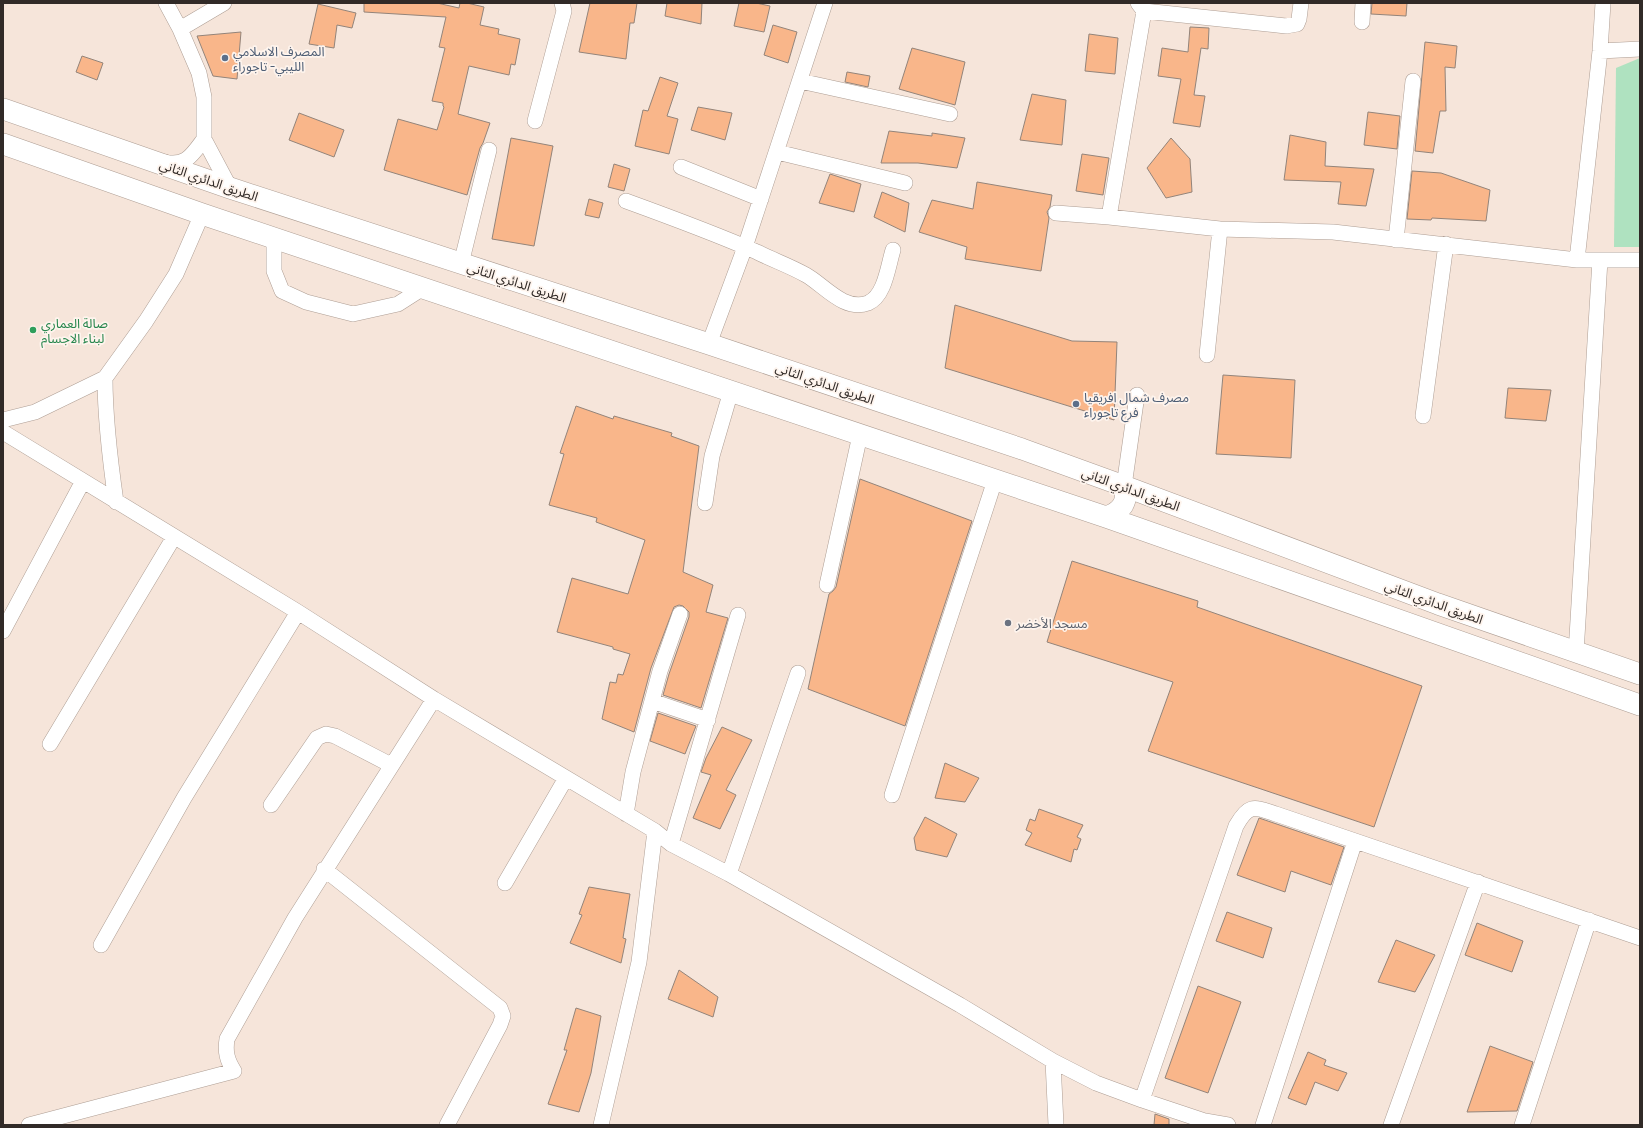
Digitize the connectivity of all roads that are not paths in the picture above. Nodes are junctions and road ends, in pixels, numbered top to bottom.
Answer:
1 (166, 3) edge
2 (224, 3) edge
3 (562, 3) edge
4 (825, 3) edge
5 (1301, 3) edge
6 (1362, 3) edge
7 (1603, 3) edge
8 (1141, 7) edge
9 (1362, 22) dead end
10 (180, 29) junction
11 (1640, 49) edge
12 (1600, 51) junction
13 (800, 81) junction
14 (1412, 81) dead end
15 (3, 109) edge
16 (950, 114) dead end
17 (535, 121) dead end
18 (204, 139) junction
19 (3, 144) edge
20 (489, 150) dead end
21 (777, 152) junction
22 (139, 156) junction
23 (681, 166) dead end
24 (905, 183) dead end
25 (230, 188) junction
26 (761, 199) junction
27 (626, 201) dead end
28 (1056, 213) dead end
29 (202, 214) junction
30 (1109, 217) junction
31 (1220, 229) junction
32 (274, 238) junction
33 (1396, 240) junction
34 (1446, 244) junction
35 (745, 247) junction
36 (893, 250) dead end
37 (1577, 260) junction
38 (1600, 260) junction
39 (1640, 260) edge
40 (461, 264) junction
41 (423, 288) junction
42 (709, 344) junction
43 (1207, 355) dead end
44 (105, 378) junction
45 (731, 391) junction
46 (1137, 395) dead end
47 (1424, 416) dead end
48 (3, 420) edge
49 (3, 432) edge
50 (860, 434) junction
51 (995, 480) junction
52 (83, 481) junction
53 (1124, 486) junction
54 (116, 502) junction
55 (705, 503) dead end
56 (1201, 515) junction
57 (1106, 517) junction
58 (174, 538) junction
59 (1189, 546) junction
60 (827, 584) dead end
61 (298, 612) junction
62 (680, 614) dead end
63 (738, 615) dead end
64 (3, 631) edge
65 (1576, 653) junction
66 (798, 673) dead end
67 (1640, 674) edge
68 (434, 699) junction
69 (652, 701) junction
70 (1640, 705) edge
71 (708, 720) junction
72 (50, 744) dead end
73 (392, 765) junction
74 (566, 778) junction
75 (892, 795) dead end
76 (271, 804) dead end
77 (626, 814) junction
78 (655, 831) junction
79 (1355, 841) junction
80 (671, 844) junction
81 (324, 869) junction
82 (729, 874) junction
83 (1478, 882) junction
84 (505, 884) dead end
85 (1589, 920) junction
86 (1640, 938) edge
87 (101, 945) dead end
88 (1053, 1060) junction
89 (1142, 1100) junction
90 (29, 1125) edge
91 (447, 1125) edge
92 (601, 1125) edge
93 (1056, 1125) edge
94 (1228, 1125) edge
95 (1263, 1125) edge
96 (1391, 1125) edge
97 (1522, 1125) edge

1 - 10 street
2 - 10 street
3 - 17 street
4 - 13 street
5 - 8 street
6 - 9 street
7 - 12 street
8 - 30 street
10 - 18 street
11 - 12 street
12 - 37 street
13 - 16 street
13 - 21 street
14 - 33 street
15 - 22 highway, الطريق الدائري الثاني
18 - 22 street
18 - 25 street
19 - 29 highway
20 - 40 street
21 - 24 street
21 - 26 street
22 - 25 highway, الطريق الدائري الثاني
23 - 26 street
25 - 40 highway, الطريق الدائري الثاني
26 - 35 street
27 - 35 street
28 - 30 street
29 - 32 highway
29 - 44 street
30 - 31 street
31 - 33 street
31 - 43 street
32 - 41 highway
32 - 41 street
33 - 34 street
34 - 37 street
34 - 47 street
35 - 36 street
35 - 42 street
37 - 38 street
38 - 39 street
38 - 65 street
40 - 42 highway, الطريق الدائري الثاني
41 - 45 highway
42 - 53 highway, الطريق الدائري الثاني
44 - 48 street
44 - 54 street
45 - 50 highway
45 - 55 street
46 - 53 street
49 - 52 street
50 - 51 highway
50 - 60 street
51 - 57 highway
51 - 75 street
52 - 54 street
52 - 64 street
53 - 56 highway, الطريق الدائري الثاني
53 - 57 highway
54 - 58 street
56 - 59 highway
56 - 65 highway, الطريق الدائري الثاني
57 - 59 highway
58 - 61 street
58 - 72 street
59 - 70 highway
61 - 68 street
61 - 87 street
62 - 69 street
63 - 71 street
65 - 67 highway, الطريق الدائري الثاني
66 - 82 street
68 - 73 street
68 - 74 street
69 - 71 street
69 - 77 street
71 - 80 street
73 - 76 street
73 - 81 street
74 - 77 street
74 - 84 street
77 - 78 street
78 - 80 street
78 - 92 street
79 - 83 street
79 - 89 street
79 - 95 street
80 - 82 street
81 - 90 street
81 - 91 street
82 - 88 street
83 - 85 street
83 - 96 street
85 - 86 street
85 - 97 street
88 - 89 street
88 - 93 street
89 - 94 street

